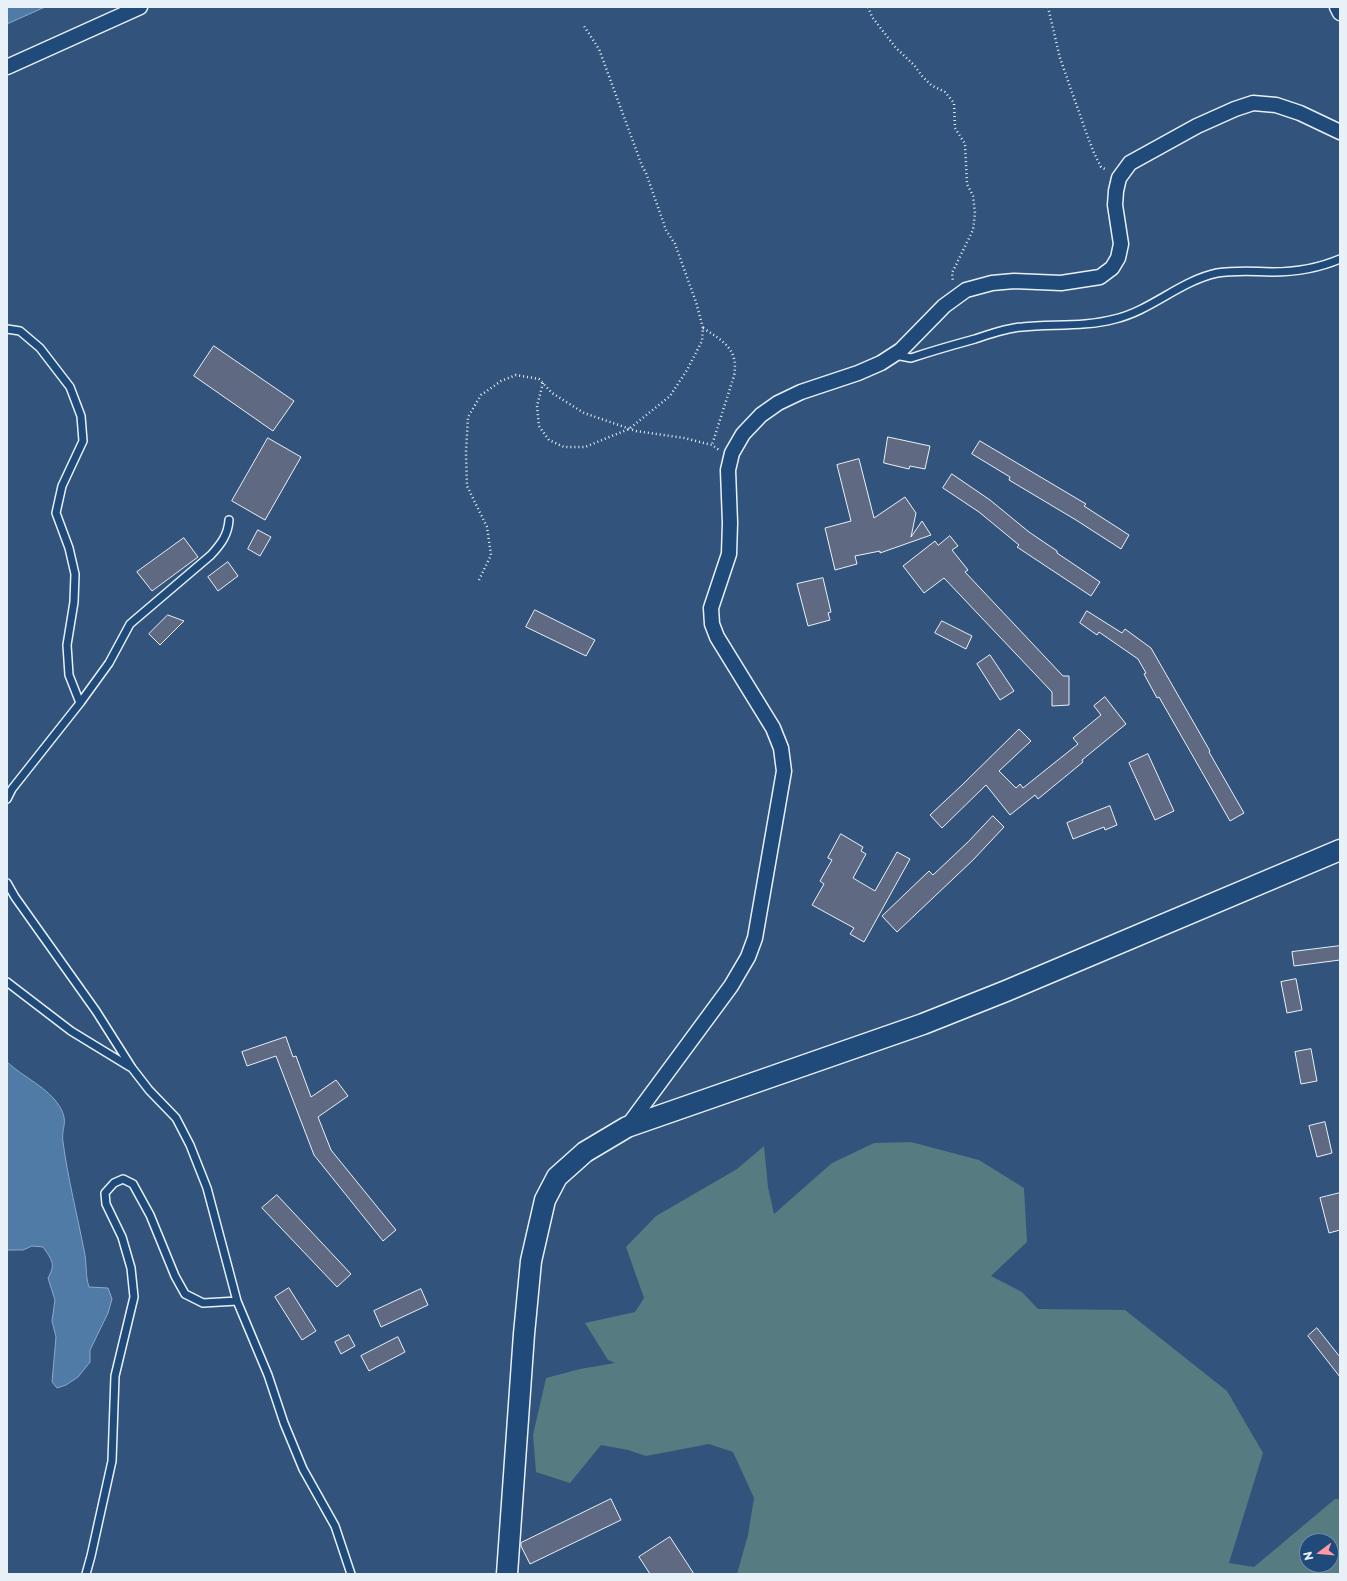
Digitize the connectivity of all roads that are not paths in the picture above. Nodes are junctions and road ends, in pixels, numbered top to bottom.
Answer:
1 (140, 7) edge
2 (1337, 7) edge
3 (1340, 13) edge
4 (7, 67) edge
5 (1340, 132) edge
6 (1340, 259) edge
7 (7, 329) edge
8 (893, 355) junction
9 (229, 520) dead end
10 (80, 703) junction
11 (7, 799) edge
12 (1340, 850) edge
13 (7, 884) edge
14 (7, 982) edge
15 (132, 1068) junction
16 (627, 1127) junction
17 (237, 1301) junction
18 (86, 1574) edge
19 (351, 1574) edge
20 (507, 1574) edge

1 - 4 street
2 - 3 street
5 - 8 street
6 - 8 lane
7 - 10 lane
8 - 16 street
9 - 10 lane
10 - 11 lane
12 - 16 street
13 - 15 lane
14 - 15 lane
15 - 17 lane
16 - 20 street
17 - 18 lane
17 - 19 lane

